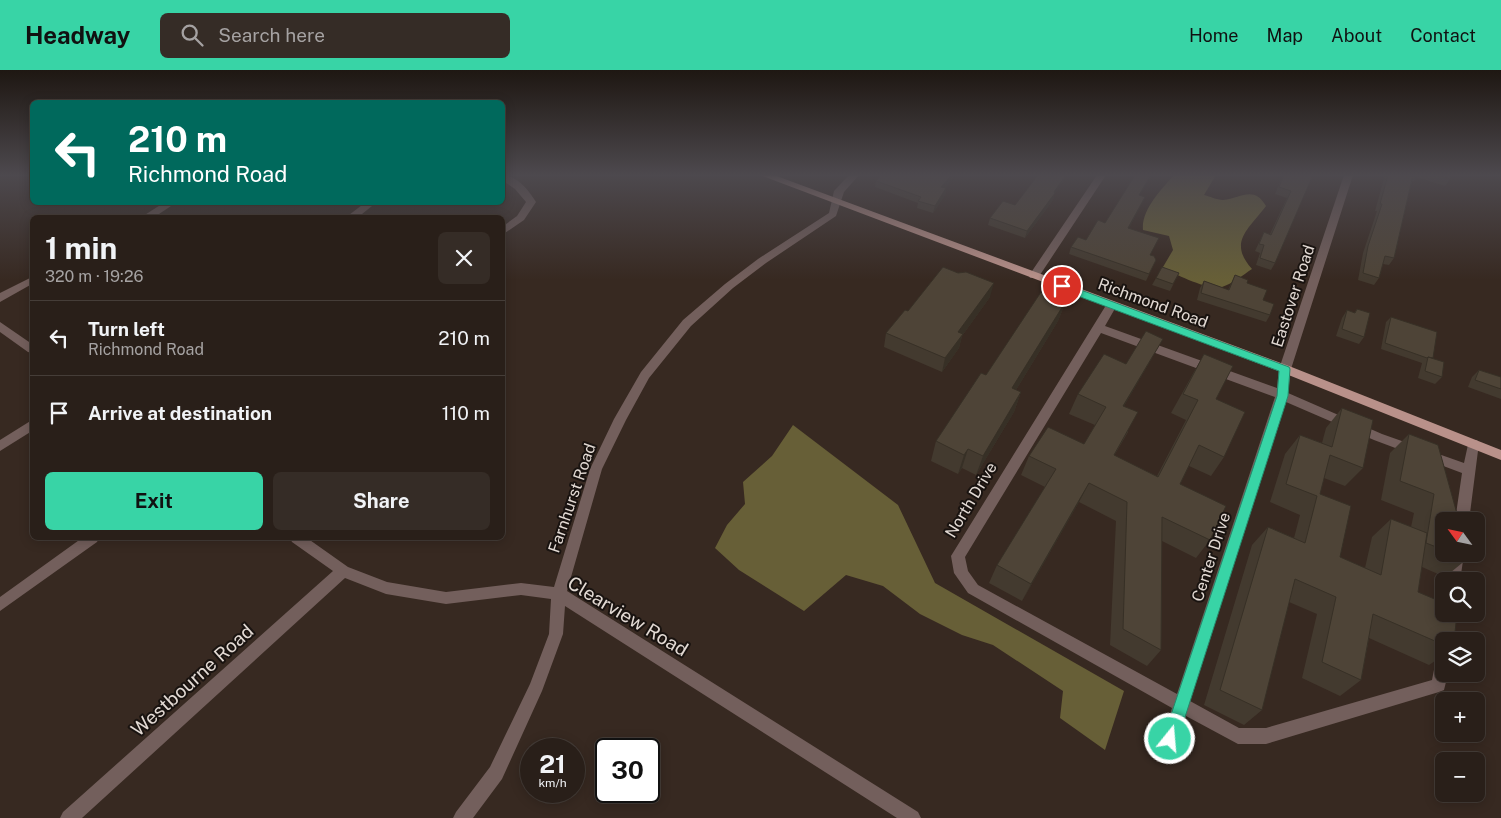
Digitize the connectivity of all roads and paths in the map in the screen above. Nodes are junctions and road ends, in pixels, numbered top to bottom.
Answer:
1 (526, 210) edge
2 (834, 210) edge
3 (856, 210) edge
4 (1079, 210) edge
5 (1338, 210) edge
6 (505, 230) edge
7 (1034, 276) junction
8 (30, 281) edge
9 (0, 298) edge
10 (1112, 305) junction
11 (0, 326) edge
12 (1097, 327) junction
13 (30, 348) edge
14 (1285, 369) junction
15 (1282, 396) junction
16 (30, 426) edge
17 (1473, 443) junction
18 (0, 446) edge
19 (1501, 455) edge
20 (1469, 470) junction
21 (1463, 512) edge
22 (89, 540) edge
23 (300, 540) edge
24 (343, 571) junction
25 (559, 594) junction
26 (0, 605) edge
27 (1439, 682) edge
28 (1181, 705) junction
29 (1165, 755) dead end
30 (69, 818) edge
31 (462, 818) edge
32 (912, 818) edge

1 - 6 street
2 - 25 street, Farnhurst Road
3 - 7 main road, Richmond Road
4 - 7 street
5 - 14 street, Eastover Road
7 - 10 main road, Richmond Road
8 - 9 street
10 - 12 street, North Drive
10 - 14 main road, Richmond Road
11 - 13 street
12 - 15 street
12 - 28 street, North Drive
14 - 15 street, Center Drive
14 - 17 main road, Richmond Road
15 - 20 street
15 - 28 street, Center Drive
16 - 18 street
17 - 19 main road, Richmond Road
17 - 20 street
20 - 21 street
22 - 26 street
23 - 24 street, Clearview Road
24 - 25 street, Clearview Road
24 - 30 street, Westbourne Road
25 - 31 street, Farnhurst Road
25 - 32 street, Clearview Road
27 - 28 street, North Drive
28 - 29 street, Center Drive

